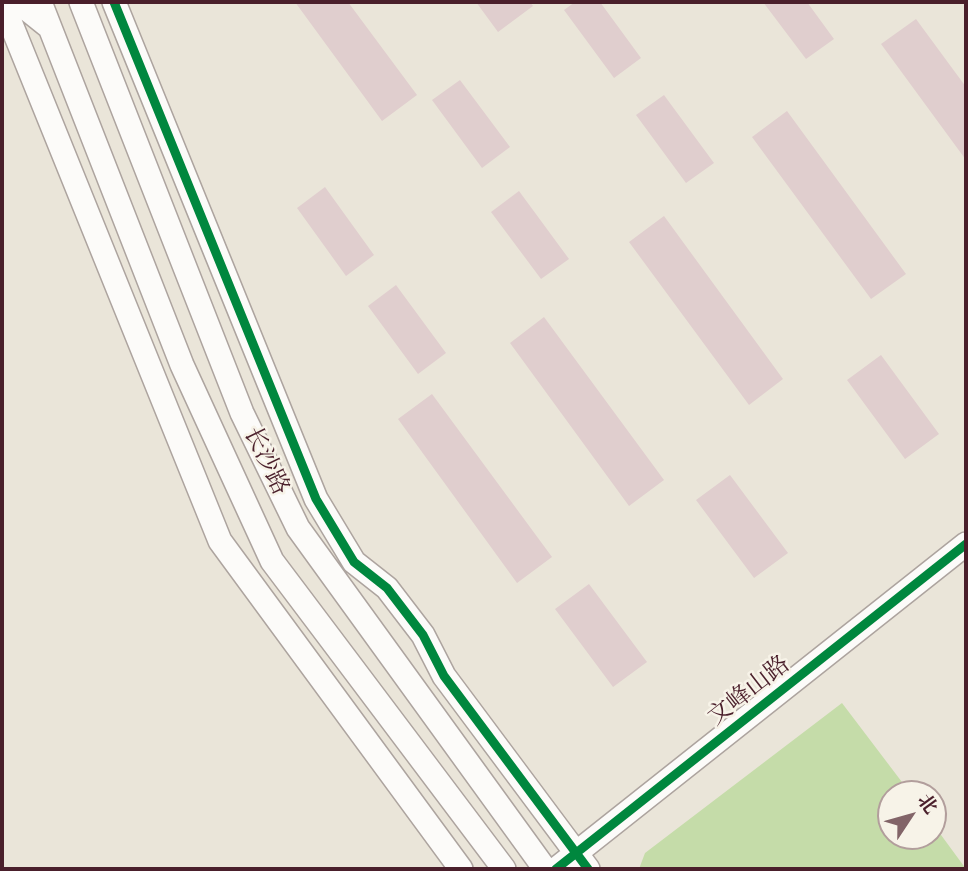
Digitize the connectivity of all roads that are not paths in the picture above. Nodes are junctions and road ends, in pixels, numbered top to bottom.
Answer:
1 (18, 2) edge
2 (40, 2) edge
3 (114, 2) edge
4 (82, 3) edge
5 (2, 9) edge
6 (51, 28) junction
7 (966, 544) edge
8 (582, 861) edge
9 (461, 869) edge
10 (504, 869) edge
11 (545, 869) edge
12 (556, 869) edge

1 - 6 street
2 - 6 street, 长沙路
3 - 8 street
4 - 11 street, 长沙路
5 - 9 street
6 - 10 street, 长沙路
7 - 8 street, 文峰山路
8 - 12 street, 文峰山路

